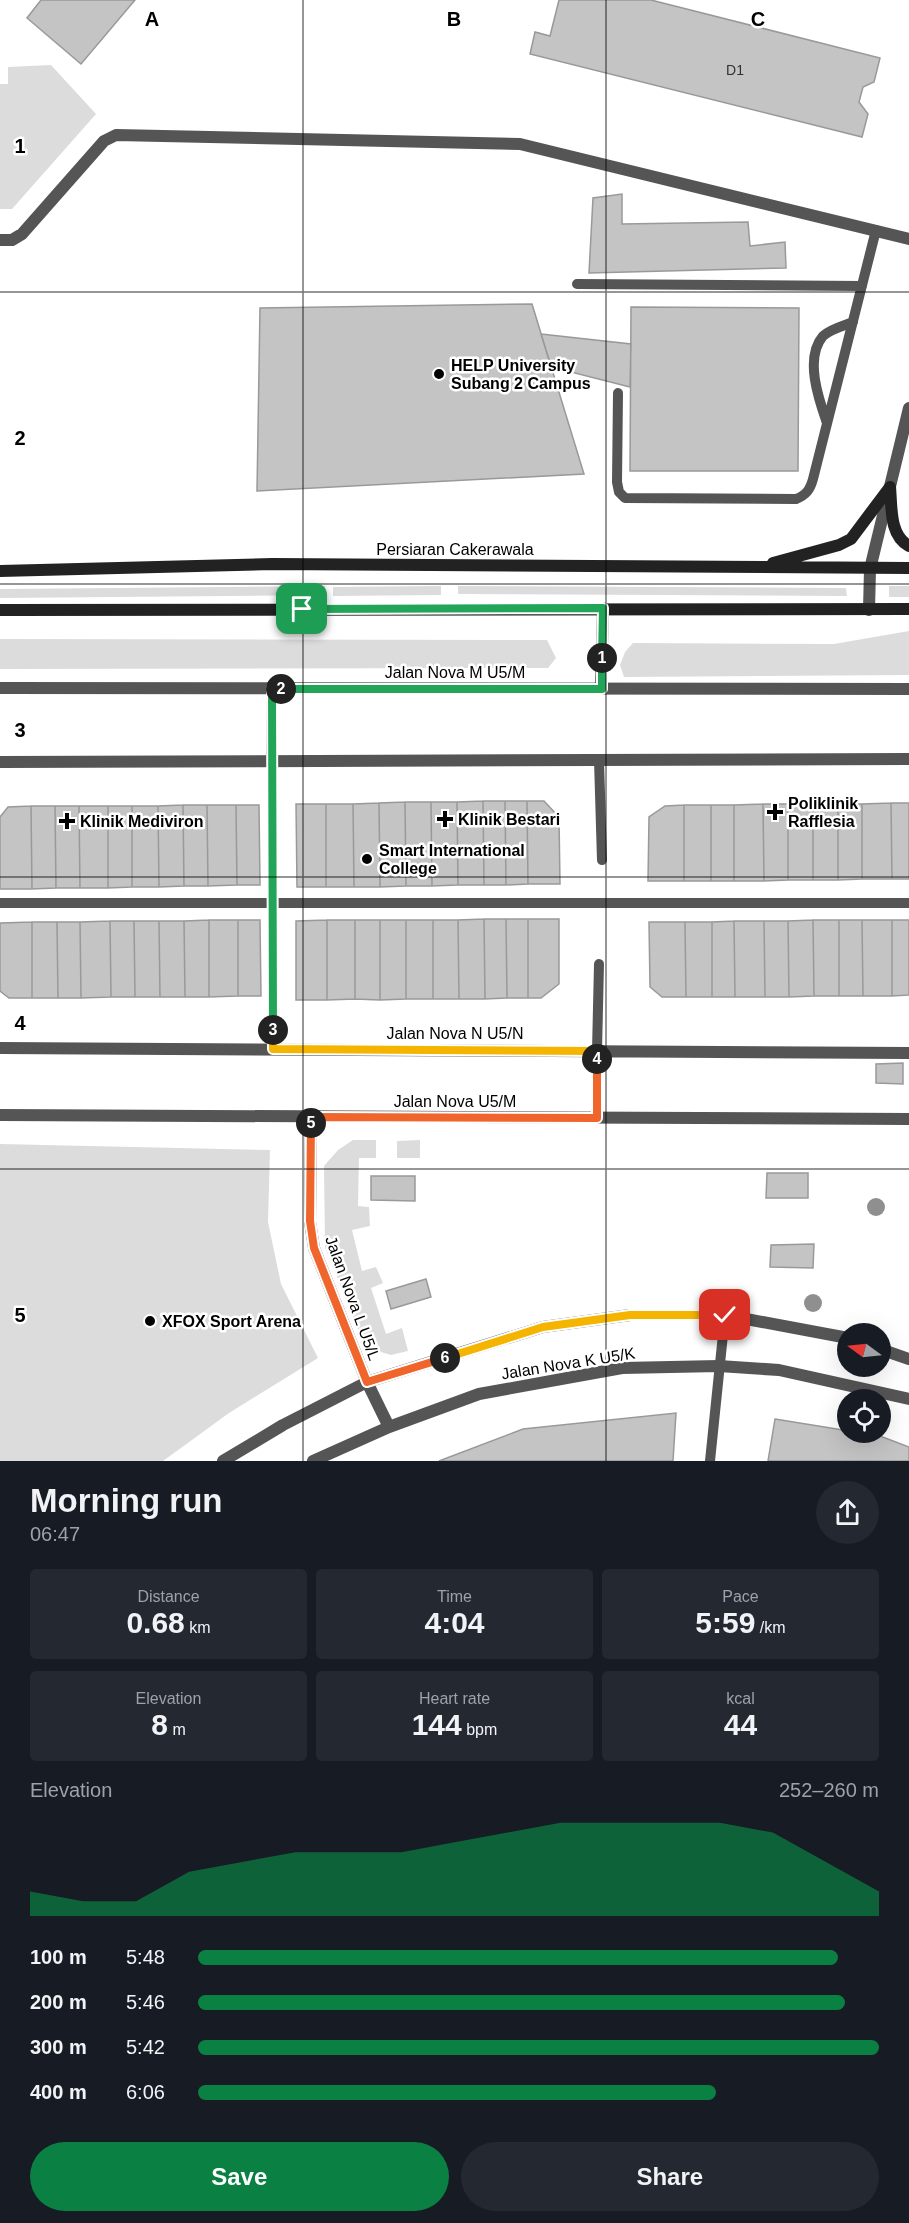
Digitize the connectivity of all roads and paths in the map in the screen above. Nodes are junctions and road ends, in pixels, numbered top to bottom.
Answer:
1 (876, 231) junction
2 (909, 238) edge
3 (0, 240) edge
4 (577, 284) dead end
5 (862, 286) junction
6 (853, 322) junction
7 (618, 393) dead end
8 (909, 408) edge
9 (827, 423) junction
10 (890, 487) junction
11 (909, 546) edge
12 (757, 568) junction
13 (909, 568) edge
14 (870, 569) junction
15 (0, 571) edge
16 (603, 608) junction
17 (909, 609) edge
18 (0, 610) edge
19 (869, 610) junction
20 (0, 688) edge
21 (272, 688) junction
22 (602, 689) junction
23 (909, 689) edge
24 (599, 759) junction
25 (909, 759) edge
26 (272, 760) junction
27 (0, 762) edge
28 (602, 860) dead end
29 (0, 903) edge
30 (273, 903) junction
31 (909, 903) edge
32 (599, 964) dead end
33 (0, 1048) edge
34 (273, 1049) junction
35 (597, 1051) junction
36 (909, 1053) edge
37 (0, 1115) edge
38 (311, 1117) junction
39 (597, 1118) junction
40 (909, 1119) edge
41 (725, 1315) junction
42 (837, 1336) edge
43 (891, 1353) edge
44 (909, 1359) edge
45 (719, 1366) junction
46 (367, 1382) junction
47 (909, 1399) edge
48 (389, 1427) junction
49 (223, 1461) edge
50 (314, 1461) edge
51 (710, 1461) edge

1 - 2 street
1 - 3 street
1 - 5 lane
4 - 5 lane
5 - 6 lane
6 - 9 lane
6 - 9 lane
7 - 9 lane
8 - 10 street
10 - 11 street
10 - 12 street
10 - 14 street
12 - 14 street, Persiaran Cakerawala
12 - 15 street, Persiaran Cakerawala
13 - 14 street, Persiaran Cakerawala
14 - 19 street
16 - 18 street
16 - 19 street
16 - 22 street
17 - 19 street
20 - 21 street, Jalan Nova M U5/M
21 - 22 street, Jalan Nova M U5/M
21 - 26 street
22 - 23 street, Jalan Nova M U5/M
24 - 25 street
24 - 26 street
24 - 28 lane
26 - 27 street
26 - 30 lane
29 - 30 lane
30 - 31 lane
30 - 34 lane
32 - 35 lane
33 - 34 street, Jalan Nova N U5/N
34 - 35 street, Jalan Nova N U5/N
35 - 36 street, Jalan Nova N U5/N
35 - 39 street
37 - 38 street, Jalan Nova U5/M
38 - 39 street, Jalan Nova U5/M
38 - 46 street, Jalan Nova L U5/L
39 - 40 street, Jalan Nova U5/M
41 - 42 street, Jalan Nova L U5/L
41 - 45 lane
41 - 46 street, Jalan Nova L U5/L
43 - 44 street
45 - 47 street, Jalan Nova K U5/K
45 - 48 street, Jalan Nova K U5/K
45 - 51 lane
46 - 48 street
46 - 49 street, Jalan Nova L U5/L
48 - 50 street, Jalan Nova K U5/K

